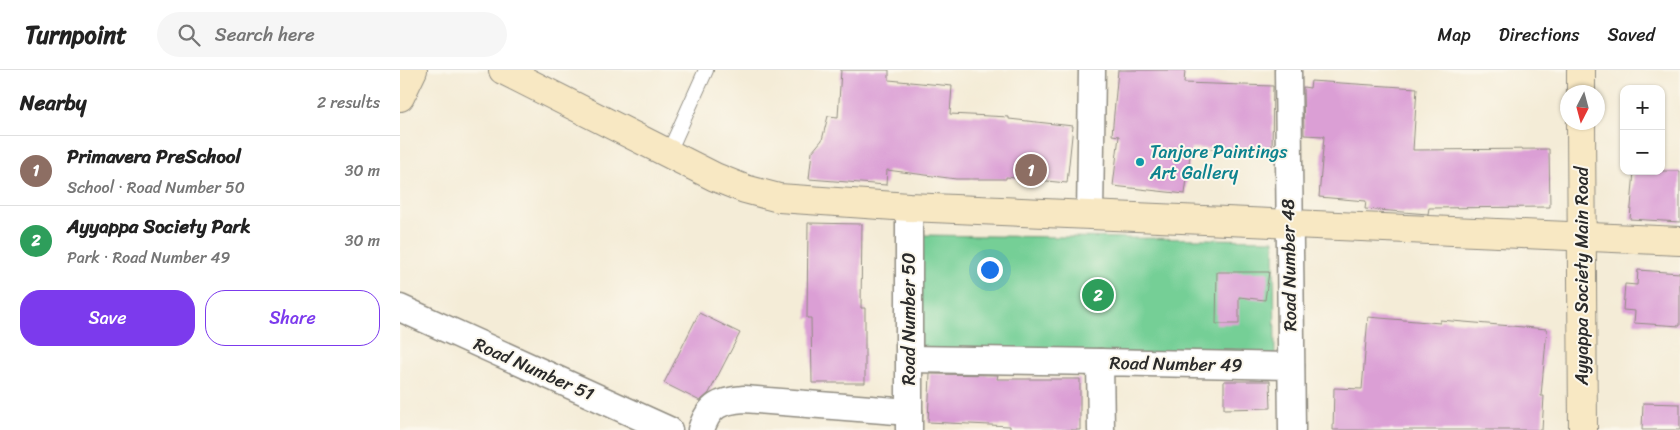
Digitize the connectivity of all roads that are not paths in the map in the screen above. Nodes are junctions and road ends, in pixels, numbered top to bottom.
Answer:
1 (413, 70) edge
2 (503, 70) edge
3 (706, 70) edge
4 (1092, 70) edge
5 (1288, 70) edge
6 (1581, 70) edge
7 (1581, 85) edge
8 (400, 97) edge
9 (1581, 130) edge
10 (668, 154) junction
11 (909, 207) junction
12 (1090, 215) junction
13 (1289, 224) junction
14 (1581, 236) junction
15 (1680, 241) edge
16 (400, 308) edge
17 (909, 359) junction
18 (1100, 362) junction
19 (1291, 366) junction
20 (909, 421) edge
21 (669, 430) edge
22 (701, 430) edge
23 (1101, 430) edge
24 (1292, 430) edge
25 (1583, 430) edge

1 - 8 street
2 - 10 street
3 - 10 lane
4 - 12 street
5 - 13 street, Road Number 48
6 - 7 street
9 - 14 street, Ayyappa Society Main Road
10 - 11 street
11 - 12 street
11 - 17 street, Road Number 50
12 - 13 street
13 - 14 street
13 - 19 street, Road Number 48
14 - 15 street
14 - 25 street, Ayyappa Society Main Road
16 - 21 street, Road Number 51
17 - 18 street
17 - 20 street, Road Number 50
18 - 19 street, Road Number 49
18 - 23 street, Road Number 49
19 - 24 street, Road Number 48
20 - 22 street

